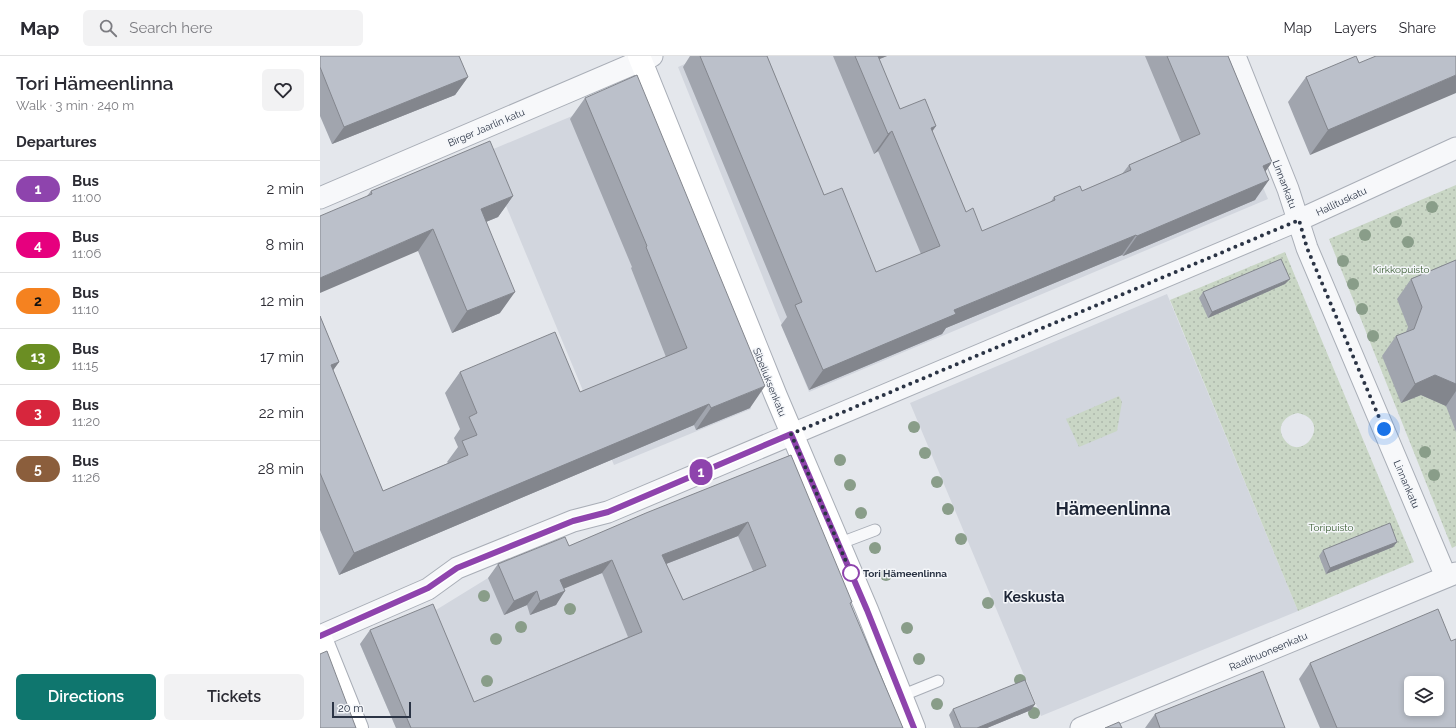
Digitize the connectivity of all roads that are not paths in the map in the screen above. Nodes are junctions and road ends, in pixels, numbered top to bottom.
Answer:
1 (1235, 56) edge
2 (644, 58) edge
3 (1456, 148) edge
4 (320, 198) edge
5 (1299, 220) junction
6 (791, 434) junction
7 (875, 530) dead end
8 (838, 544) junction
9 (1451, 575) edge
10 (320, 636) edge
11 (938, 681) dead end
12 (902, 696) junction
13 (357, 728) edge
14 (914, 728) edge
15 (1081, 728) edge

1 - 5 street, Linnankatu
2 - 4 street, Birger Jaarlin katu
2 - 6 street, Sibeliuksenkatu
3 - 5 street, Hallituskatu
5 - 6 street, Hallituskatu
5 - 9 street, Linnankatu
6 - 8 street, Sibeliuksenkatu
6 - 10 street, Hallituskatu
7 - 8 lane
8 - 12 street, Sibeliuksenkatu
9 - 15 street, Raatihuoneenkatu
10 - 13 street
11 - 12 lane
12 - 14 street, Sibeliuksenkatu

